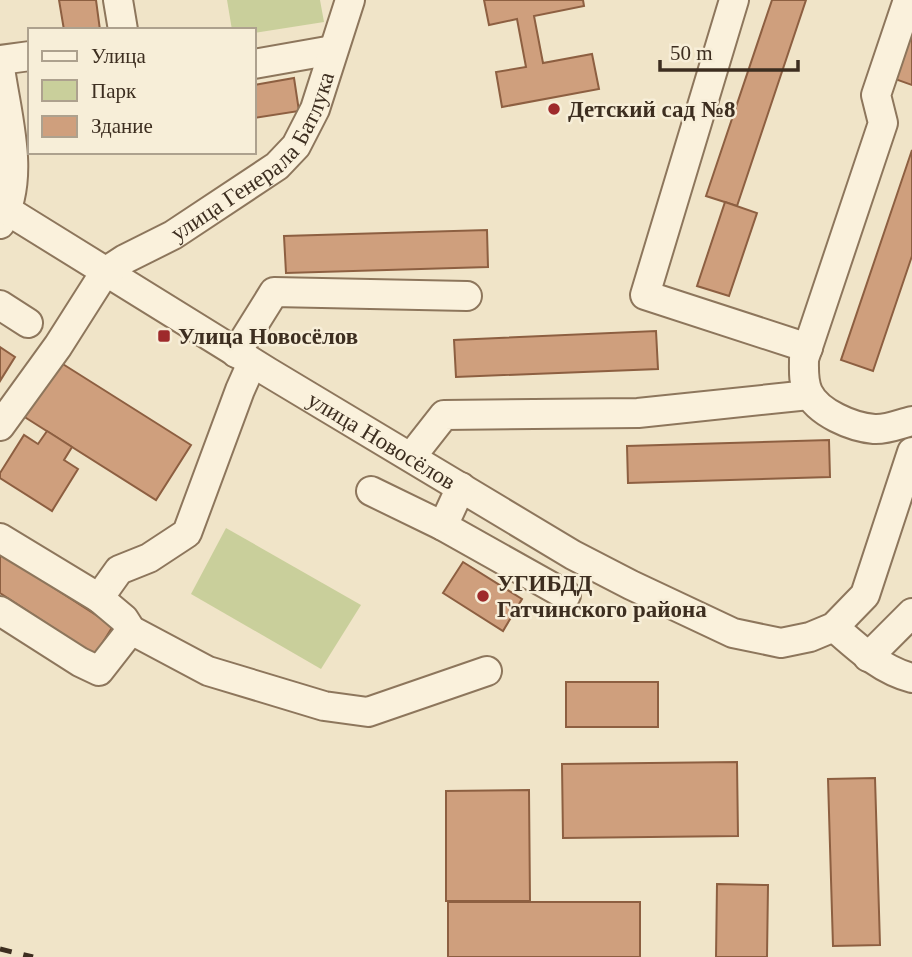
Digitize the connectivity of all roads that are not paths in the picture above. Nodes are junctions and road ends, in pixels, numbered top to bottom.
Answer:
1 (118, 0) edge
2 (350, 0) edge
3 (734, 0) edge
4 (908, 0) edge
5 (123, 28) edge
6 (333, 50) junction
7 (28, 56) edge
8 (0, 60) edge
9 (256, 64) edge
10 (0, 68) edge
11 (3, 214) edge
12 (105, 272) junction
13 (467, 296) dead end
14 (0, 305) edge
15 (28, 323) dead end
16 (808, 348) junction
17 (244, 358) junction
18 (809, 395) junction
19 (912, 421) edge
20 (0, 426) edge
21 (912, 453) edge
22 (411, 457) junction
23 (461, 487) junction
24 (371, 491) dead end
25 (443, 526) junction
26 (0, 538) edge
27 (566, 596) dead end
28 (99, 598) junction
29 (0, 611) edge
30 (912, 613) edge
31 (834, 627) junction
32 (131, 629) junction
33 (868, 657) junction
34 (487, 671) dead end
35 (912, 678) edge

1 - 5 street
2 - 6 street, улица Генерала Батлука
3 - 16 street
4 - 16 street
6 - 9 street
6 - 12 street, улица Генерала Батлука
7 - 8 street
10 - 11 street
11 - 12 street, улица Новосёлов
12 - 17 street, улица Новосёлов
12 - 20 street
13 - 17 street
14 - 15 street
16 - 18 street
17 - 22 street, улица Новосёлов
17 - 28 street
18 - 19 street
18 - 22 street
21 - 31 street
22 - 23 street, улица Новосёлов
23 - 25 street
23 - 31 street, улица Новосёлов
24 - 25 street
25 - 27 street
26 - 28 street
28 - 32 street
29 - 32 street
30 - 33 street
31 - 33 street
32 - 34 street
33 - 35 street

